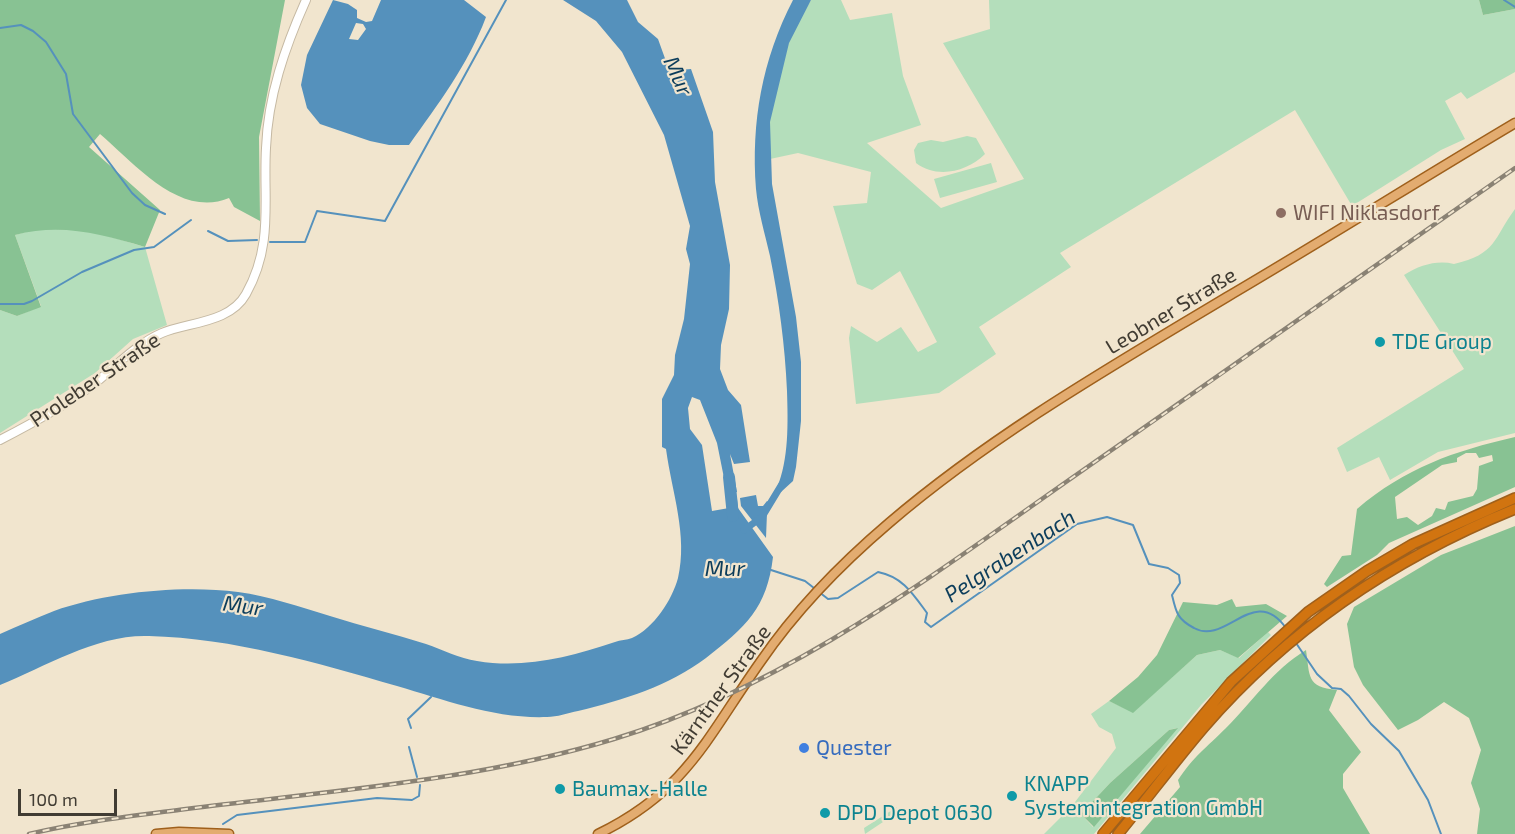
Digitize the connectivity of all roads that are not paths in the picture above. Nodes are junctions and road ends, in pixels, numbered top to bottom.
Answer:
1 (306, 0) edge
2 (1515, 123) edge
3 (0, 440) edge
4 (1515, 498) edge
5 (1515, 509) edge
6 (860, 549) joint
7 (156, 834) edge
8 (230, 834) edge
9 (598, 834) edge
10 (1103, 834) edge
11 (1118, 834) edge

1 - 3 main road, Proleber Straße
2 - 6 main road, Leobner Straße
4 - 10 highway
5 - 11 highway
6 - 9 main road, Kärntner Straße
7 - 8 main road

